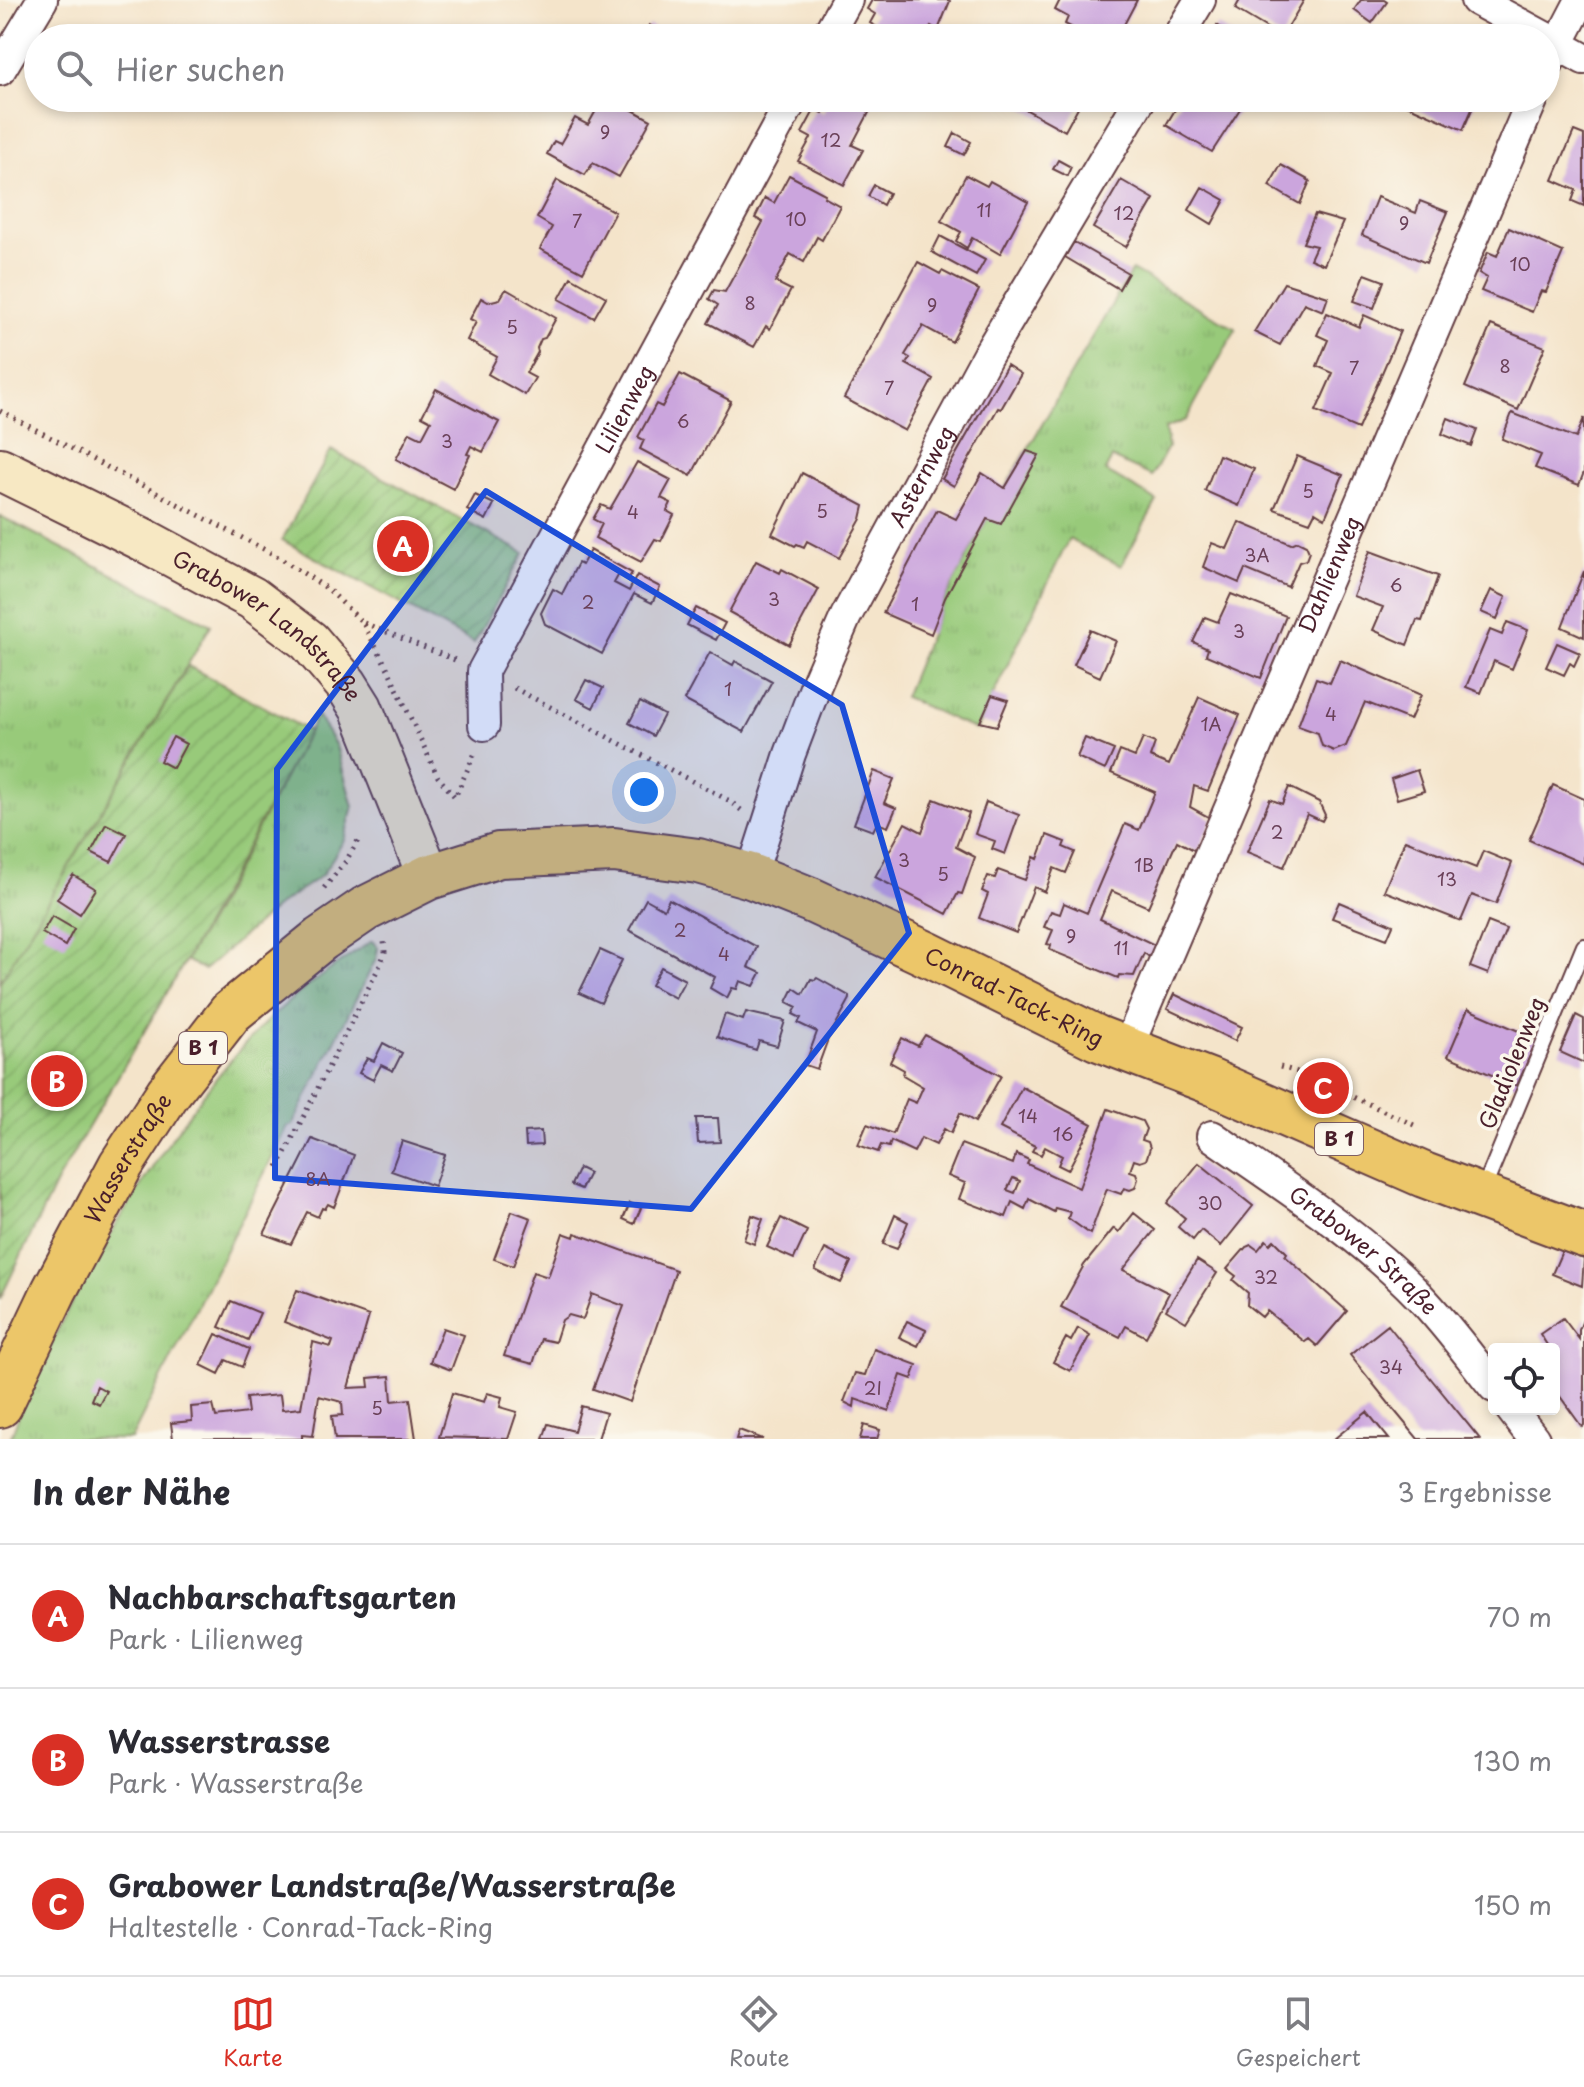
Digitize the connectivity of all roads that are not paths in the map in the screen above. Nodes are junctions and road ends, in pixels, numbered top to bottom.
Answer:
1 (42, 0) edge
2 (847, 0) edge
3 (1200, 0) edge
4 (1476, 0) edge
5 (1581, 0) edge
6 (28, 24) edge
7 (834, 24) edge
8 (1185, 24) edge
9 (1513, 24) edge
10 (24, 30) edge
11 (1560, 31) edge
12 (1560, 51) edge
13 (1584, 59) edge
14 (0, 70) edge
15 (785, 112) edge
16 (1133, 112) edge
17 (1527, 112) edge
18 (0, 469) edge
19 (484, 725) road end
20 (751, 876) junction
21 (429, 877) junction
22 (1584, 946) edge
23 (1127, 1049) junction
24 (1212, 1136) dead end
25 (1481, 1197) junction
26 (1584, 1235) edge
27 (1488, 1380) edge
28 (0, 1405) edge
29 (1516, 1415) edge
30 (1534, 1439) edge

1 - 6 street
2 - 7 street
3 - 8 street
4 - 9 street
5 - 11 street
10 - 14 street
12 - 13 street
15 - 19 street, Lilienweg
16 - 20 street, Asternweg
17 - 23 street, Dahlienweg
18 - 21 main road, Grabower Landstraße
20 - 21 main road, Conrad-Tack-Ring / B 1
20 - 23 main road, Conrad-Tack-Ring / B 1
21 - 28 main road, Wasserstraße / B 1
22 - 25 lane, Gladiolenweg
23 - 25 main road, Conrad-Tack-Ring / B 1
24 - 27 street, Grabower Straße
25 - 26 main road, Conrad-Tack-Ring / B 1
29 - 30 street

